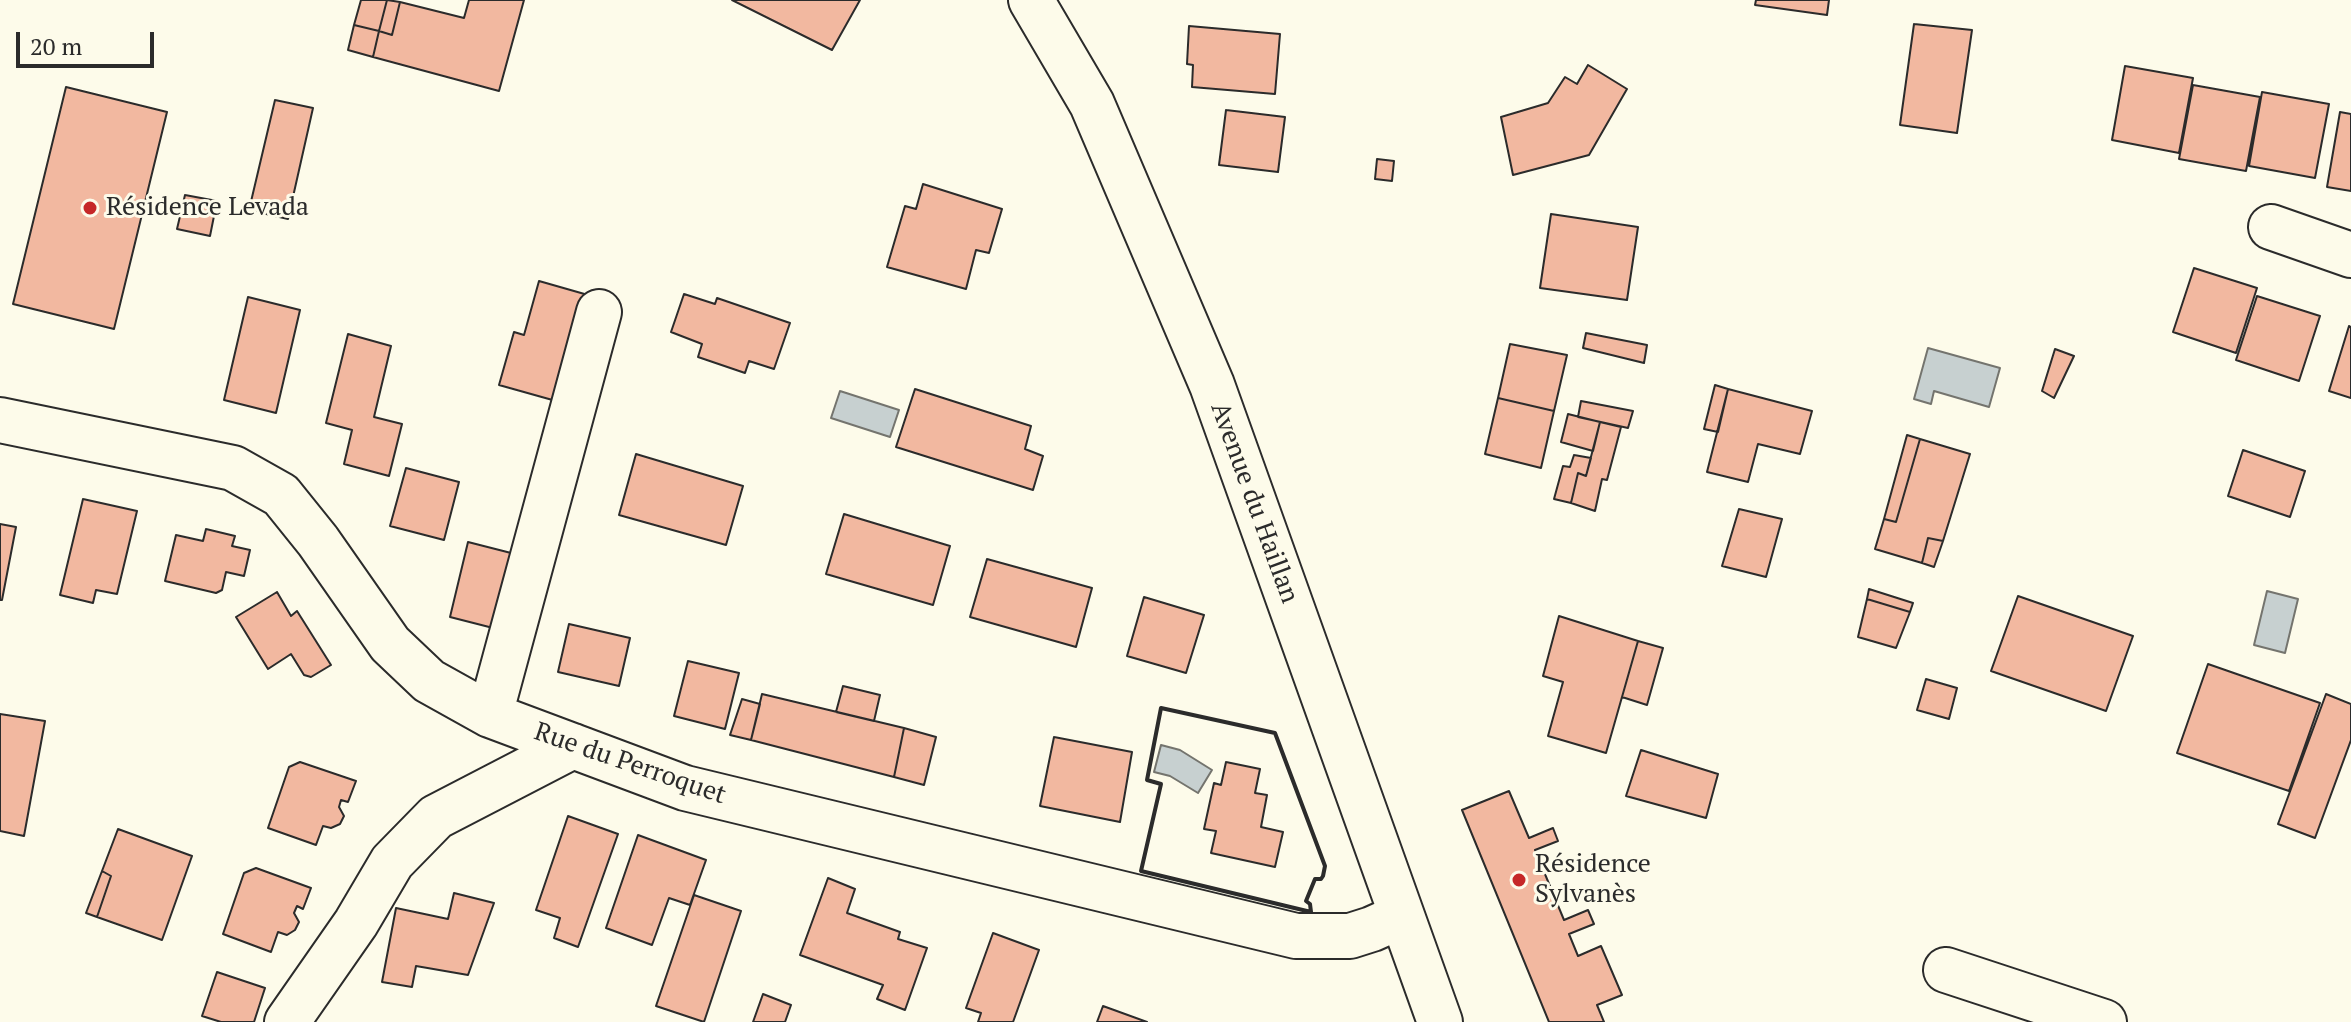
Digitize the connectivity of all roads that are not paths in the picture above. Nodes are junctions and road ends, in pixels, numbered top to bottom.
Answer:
1 (1031, 0) edge
2 (2271, 227) dead end
3 (2351, 255) edge
4 (599, 312) dead end
5 (0, 420) edge
6 (490, 715) junction
7 (573, 746) junction
8 (1401, 916) junction
9 (1946, 970) dead end
10 (287, 1022) edge
11 (1440, 1022) edge
12 (2104, 1022) edge

1 - 8 street, Avenue du Haillan
2 - 3 street
4 - 6 street
5 - 6 street, Rue du Perroquet
6 - 7 street, Rue du Perroquet
7 - 8 street, Rue du Perroquet
7 - 10 street
8 - 11 street, Avenue du Haillan
9 - 12 street

